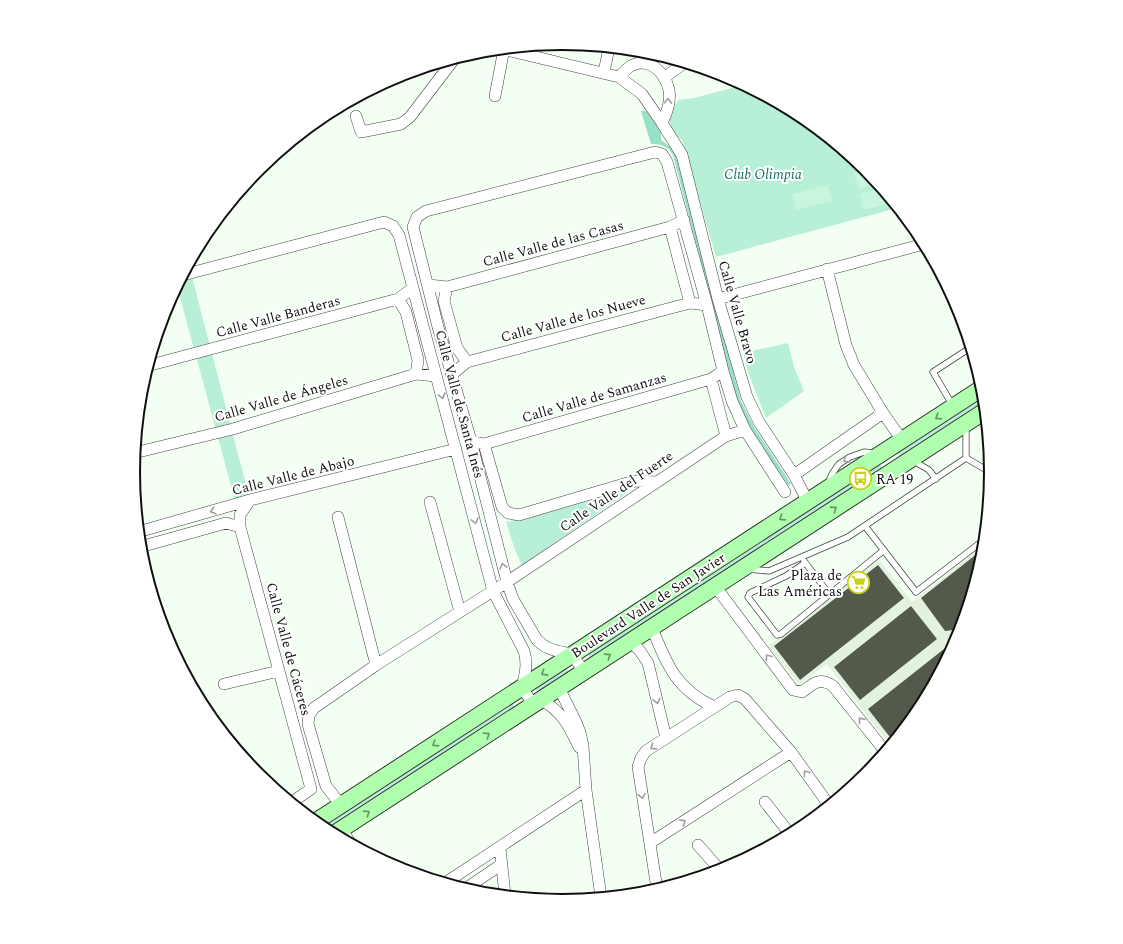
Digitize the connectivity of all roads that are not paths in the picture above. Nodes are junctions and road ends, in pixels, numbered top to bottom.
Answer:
1 (519, 53) edge
2 (608, 53) edge
3 (502, 55) edge
4 (450, 65) edge
5 (679, 67) edge
6 (604, 72) junction
7 (619, 77) junction
8 (664, 78) junction
9 (495, 96) dead end
10 (356, 116) dead end
11 (662, 122) junction
12 (417, 217) joint
13 (684, 220) junction
14 (670, 227) junction
15 (917, 246) edge
16 (827, 269) junction
17 (189, 273) edge
18 (429, 285) junction
19 (447, 287) junction
20 (413, 288) junction
21 (398, 299) junction
22 (718, 299) junction
23 (690, 303) junction
24 (707, 305) junction
25 (438, 328) junction
26 (425, 331) junction
27 (965, 351) edge
28 (467, 362) junction
29 (154, 364) edge
30 (723, 371) junction
31 (416, 374) junction
32 (451, 375) junction
33 (436, 376) junction
34 (711, 379) junction
35 (975, 392) edge
36 (953, 407) junction
37 (883, 413) junction
38 (979, 414) edge
39 (966, 423) junction
40 (745, 430) junction
41 (726, 436) junction
42 (902, 440) junction
43 (471, 442) junction
44 (484, 444) junction
45 (456, 449) junction
46 (140, 452) edge
47 (882, 453) junction
48 (966, 458) junction
49 (910, 459) junction
50 (984, 468) edge
51 (896, 469) junction
52 (794, 475) junction
53 (936, 479) junction
54 (657, 482) junction
55 (785, 492) dead end
56 (250, 500) junction
57 (430, 502) dead end
58 (808, 502) junction
59 (338, 517) dead end
60 (865, 526) junction
61 (240, 527) junction
62 (144, 530) edge
63 (146, 545) edge
64 (977, 546) edge
65 (884, 550) junction
66 (801, 558) junction
67 (805, 563) junction
68 (742, 569) junction
69 (507, 582) junction
70 (715, 586) junction
71 (493, 591) junction
72 (830, 594) junction
73 (460, 612) junction
74 (652, 628) junction
75 (631, 641) junction
76 (572, 654) junction
77 (376, 665) junction
78 (279, 671) junction
79 (584, 672) junction
80 (224, 684) dead end
81 (522, 687) junction
82 (559, 688) junction
83 (537, 702) junction
84 (714, 708) junction
85 (309, 715) joint
86 (666, 738) junction
87 (882, 747) edge
88 (791, 752) junction
89 (583, 759) junction
90 (586, 790) junction
91 (295, 800) dead end
92 (826, 801) edge
93 (765, 802) dead end
94 (341, 805) junction
95 (321, 818) edge
96 (786, 829) edge
97 (340, 831) edge
98 (650, 843) junction
99 (698, 845) dead end
100 (500, 848) junction
101 (502, 864) junction
102 (715, 865) edge
103 (450, 880) edge
104 (656, 883) edge
105 (472, 884) edge
106 (504, 890) edge
107 (600, 892) edge

1 - 6 street, Calle Valle Bravo
2 - 6 street
3 - 9 street
4 - 10 street
5 - 8 street
6 - 7 street, Calle Valle Bravo
7 - 8 street
7 - 11 street, Calle Valle Bravo
11 -> 8 street
11 - 22 street, Calle Valle Bravo
12 - 13 street, Calle Valle Bravo
12 - 18 street, Calle Valle de Santa Inés
13 - 14 street, Calle Valle de las Casas
13 - 24 street, Calle Valle Bravo
14 - 19 street, Calle Valle de las Casas
14 - 23 street
15 - 16 street
16 - 22 street
16 - 37 street
17 - 20 street, Calle Valle de Santa Inés
18 - 19 street, Calle Valle de las Casas
18 - 25 street, Calle Valle de Santa Inés
19 - 28 street
20 - 21 street, Calle Valle Banderas
20 - 26 street, Calle Valle de Santa Inés
21 - 29 street, Calle Valle Banderas
21 - 31 street
22 - 52 street, Calle Valle Bravo
23 - 24 street, Calle Valle de los Nueve
23 - 28 street, Calle Valle de los Nueve
24 - 30 street, Calle Valle Bravo
25 - 26 street
25 - 32 street, Calle Valle de Santa Inés
26 - 33 street, Calle Valle de Santa Inés
27 - 36 lane
28 - 32 street, Calle Valle de los Nueve
30 - 34 street, Calle Valle de Samanzas
30 - 40 street, Calle Valle Bravo
31 - 33 street, Calle Valle de Ángeles
31 - 46 street, Calle Valle de Ángeles
32 - 43 street, Calle Valle de Santa Inés
33 -> 45 street, Calle Valle de Santa Inés
34 - 41 street
34 - 44 street, Calle Valle de Samanzas
35 - 36 main road, Boulevard Valle de San Javier
36 -> 42 main road, Boulevard Valle de San Javier
37 - 42 street
37 - 52 street
38 - 39 main road, Boulevard Valle de San Javier
39 - 48 lane
39 - 49 main road, Boulevard Valle de San Javier
40 - 41 street, Calle Valle del Fuerte
40 - 55 street, Calle Valle Bravo
41 - 54 street, Calle Valle del Fuerte
42 - 47 main road, Boulevard Valle de San Javier
43 - 44 street, Calle Valle de Samanzas
69 -> 43 street, Calle Valle de Santa Inés
44 - 54 street
45 - 56 street, Calle Valle de Abajo
45 -> 71 street, Calle Valle de Santa Inés
47 - 51 main road
47 -> 58 main road, Boulevard Valle de San Javier
48 - 50 lane
48 - 53 lane
49 - 51 main road, Boulevard Valle de San Javier
49 - 53 lane
68 -> 51 main road, Boulevard Valle de San Javier
52 - 58 street, Calle Valle Bravo
53 - 60 lane
54 - 69 street, Calle Valle del Fuerte
56 - 61 street, Calle Valle de Cáceres
56 -> 62 street, Calle Valle de Abajo
57 - 73 street
58 -> 76 main road, Boulevard Valle de San Javier
59 - 77 street
60 - 65 lane
60 - 66 lane
61 - 63 street
61 - 78 street, Calle Valle de Cáceres
64 - 65 lane
65 - 72 lane
66 - 67 lane
66 - 68 lane
67 - 72 lane
67 - 72 lane
68 - 70 main road, Boulevard Valle de San Javier
69 - 71 street, Calle Valle del Fuerte
69 - 76 street, Calle Valle de Santa Inés
70 - 74 main road, Boulevard Valle de San Javier
87 -> 70 street
71 - 73 street, Calle Valle del Fuerte
71 - 81 street, Calle Valle de Santa Inés
73 - 77 street, Calle Valle del Fuerte
74 - 75 main road, Boulevard Valle de San Javier
74 - 84 street
79 -> 75 main road, Boulevard Valle de San Javier
75 -> 86 street
76 - 79 street
76 -> 81 main road, Boulevard Valle de San Javier
77 - 85 street, Calle Valle del Fuerte
78 - 80 street
78 - 91 street, Calle Valle de Cáceres
79 - 82 main road, Boulevard Valle de San Javier
81 - 83 street
81 -> 94 main road, Boulevard Valle de San Javier
82 - 83 main road, Boulevard Valle de San Javier
82 - 89 street
83 - 89 street
97 -> 83 main road, Boulevard Valle de San Javier
84 - 86 street
84 - 88 street
85 - 94 street, Calle Valle de Cáceres
86 -> 98 street
92 -> 88 street
98 -> 88 street
89 - 90 street
90 - 100 street
90 - 107 street
93 - 96 street
94 - 95 main road, Boulevard Valle de San Javier
98 - 104 street
99 - 102 street
100 - 101 street
100 - 103 street
101 - 105 street
101 - 106 street

